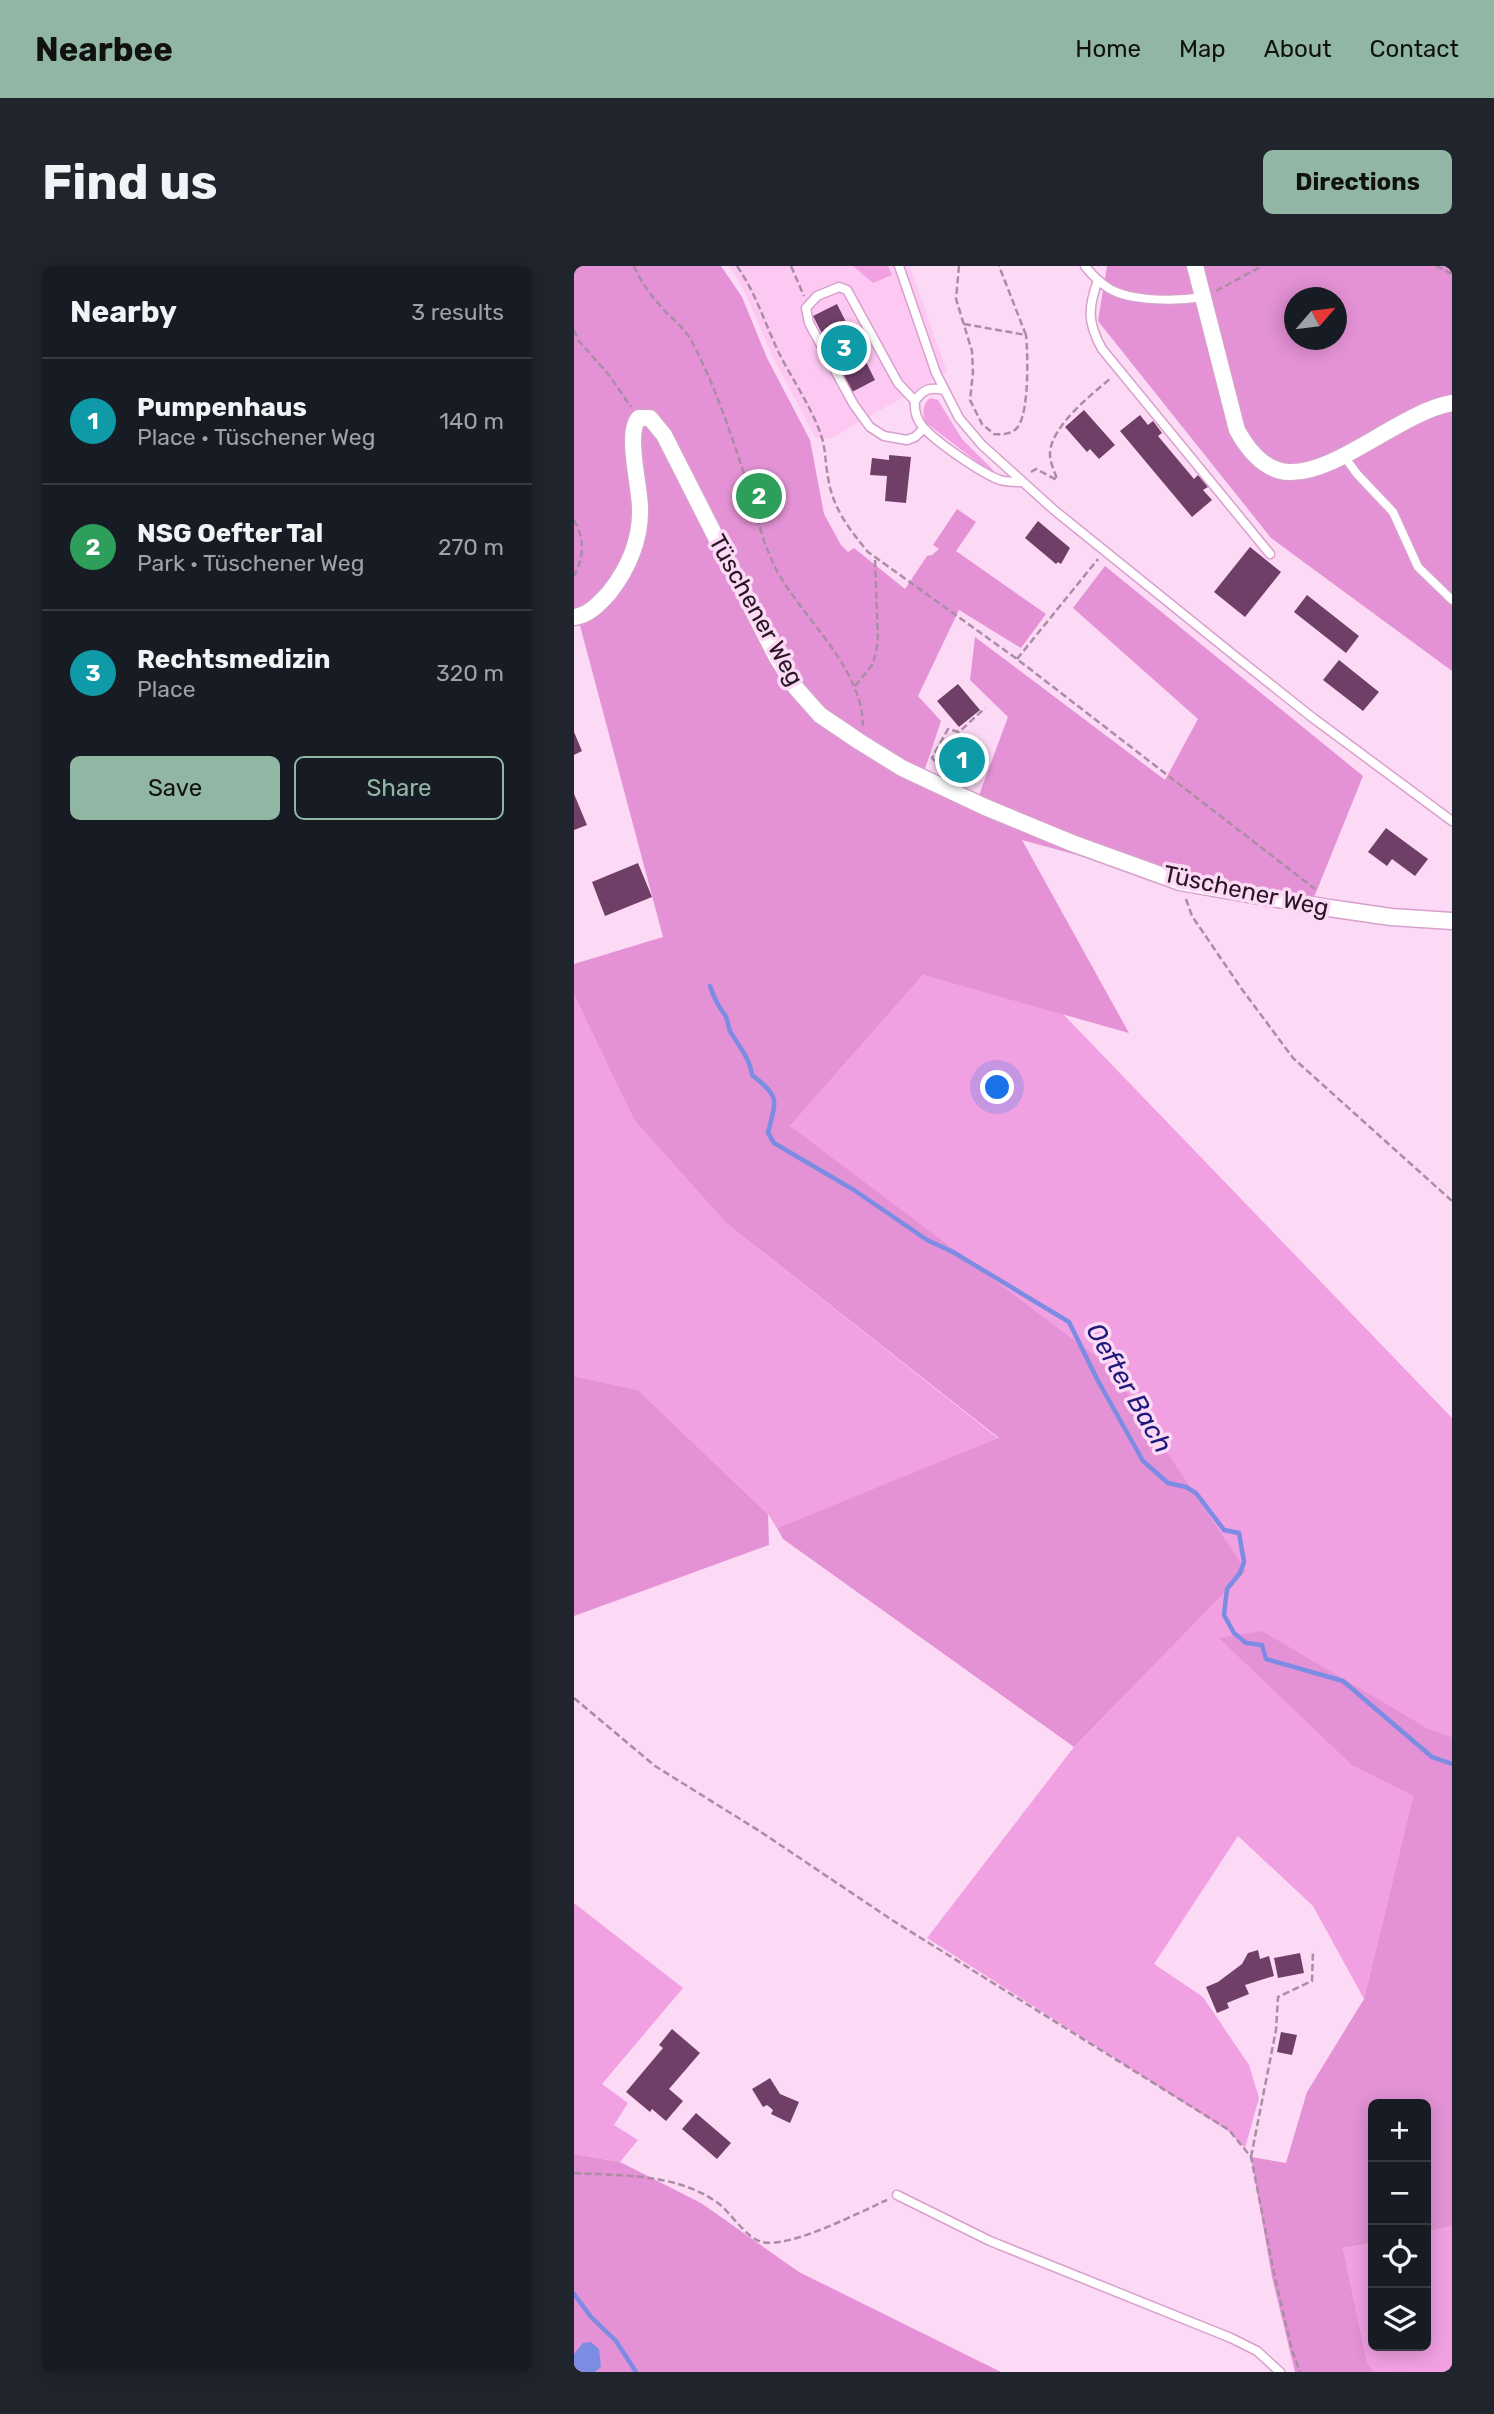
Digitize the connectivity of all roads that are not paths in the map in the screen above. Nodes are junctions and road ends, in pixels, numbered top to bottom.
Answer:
1 (899, 266) edge
2 (1085, 266) edge
3 (1195, 266) edge
4 (1098, 280) junction
5 (1203, 297) junction
6 (944, 390) junction
7 (915, 401) junction
8 (1452, 403) edge
9 (924, 428) junction
10 (1343, 455) junction
11 (1025, 478) junction
12 (1270, 554) dead end
13 (1452, 600) edge
14 (574, 618) edge
15 (1452, 821) edge
16 (1452, 921) edge
17 (897, 2195) road end
18 (1280, 2372) edge

1 - 6 lane
2 - 4 lane
3 - 5 street
4 - 5 lane
4 - 12 lane
5 - 10 street
6 - 7 lane
6 - 11 lane
7 - 9 lane
7 - 9 lane
8 - 10 street
9 - 11 lane
10 - 13 lane
11 - 15 lane
14 - 16 street, Tüschener Weg
17 - 18 lane

